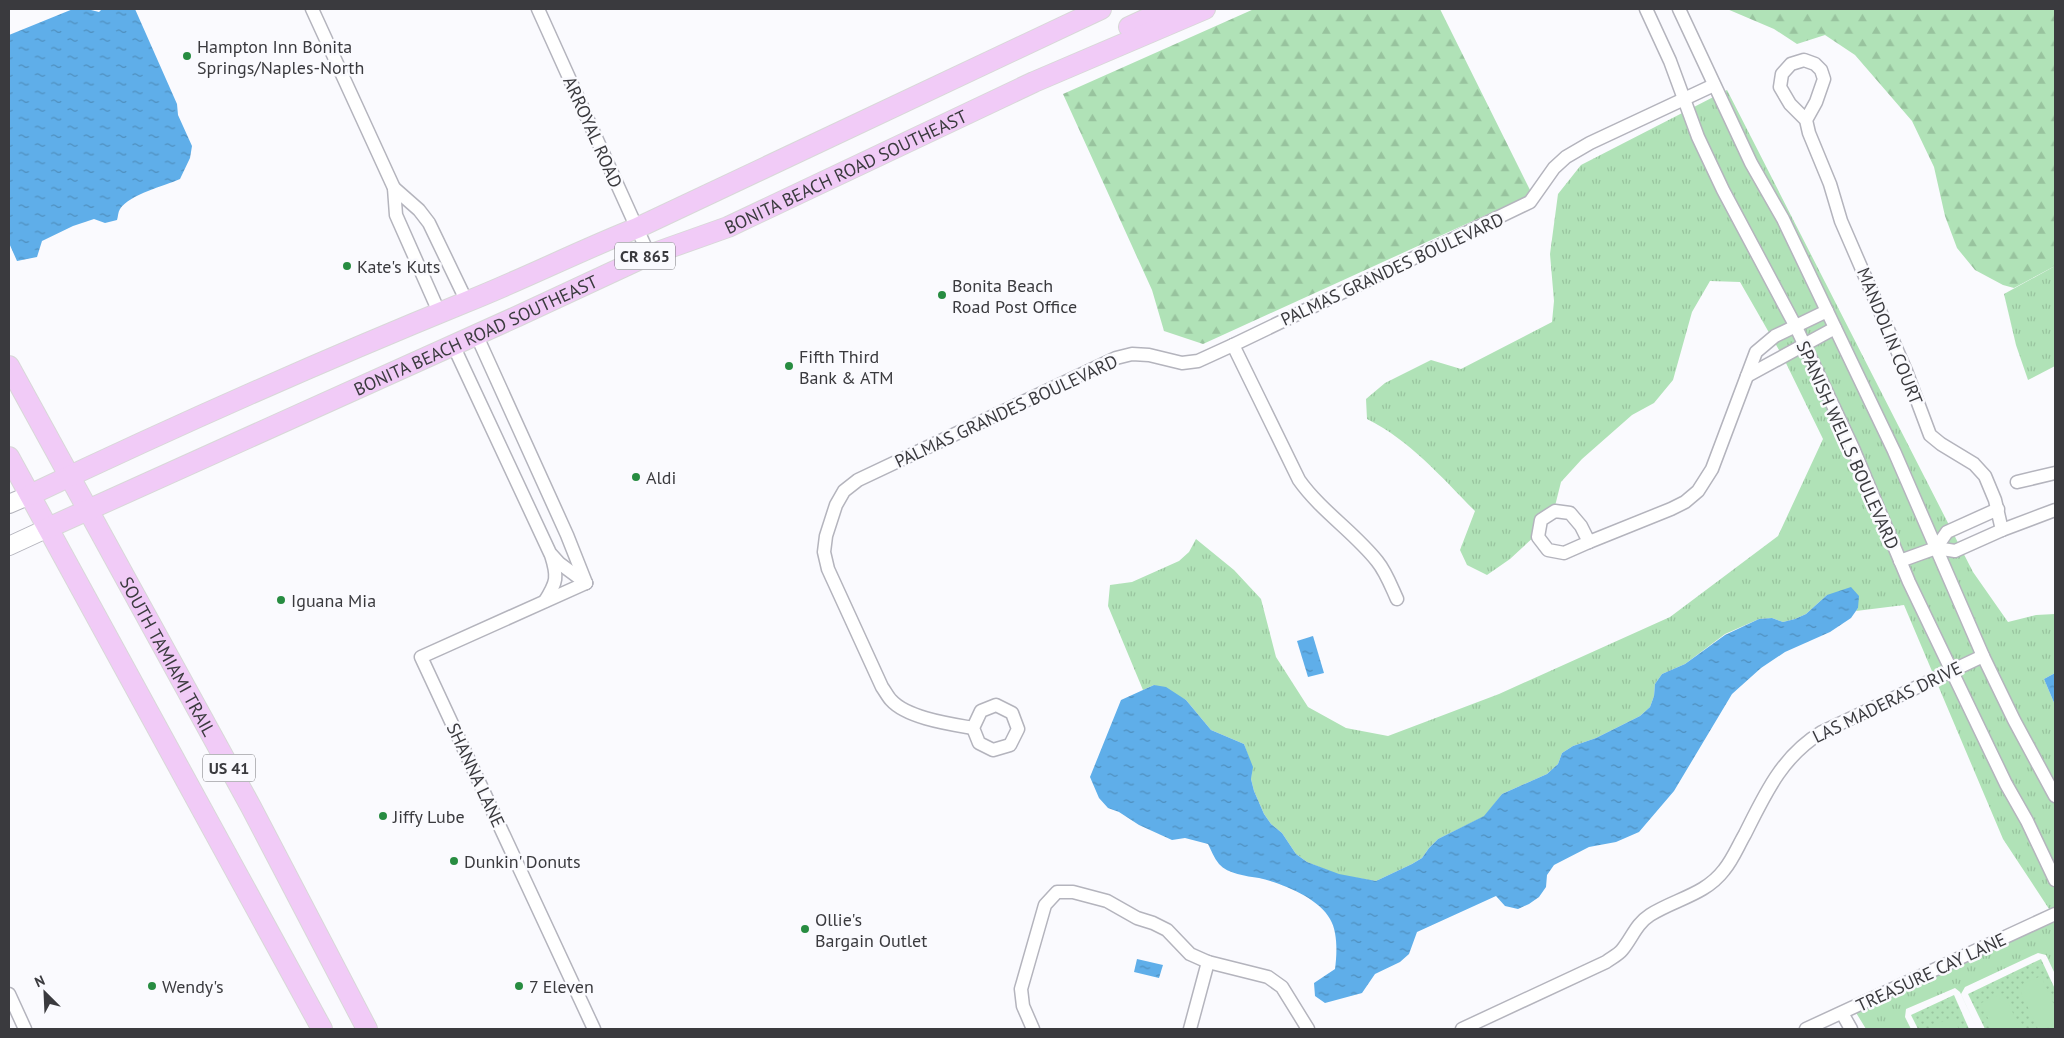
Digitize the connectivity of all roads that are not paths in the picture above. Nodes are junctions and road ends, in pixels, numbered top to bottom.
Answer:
1 (312, 9) edge
2 (538, 9) edge
3 (1101, 9) edge
4 (1168, 9) edge
5 (1205, 9) edge
6 (1646, 9) edge
7 (1678, 9) edge
8 (1083, 61) junction
9 (1714, 85) junction
10 (1684, 98) junction
11 (1806, 120) dead end
12 (394, 188) junction
13 (637, 228) junction
14 (649, 255) junction
15 (467, 302) junction
16 (1827, 311) junction
17 (439, 312) junction
18 (1796, 327) junction
19 (1835, 328) junction
20 (476, 334) junction
21 (1804, 344) junction
22 (453, 345) junction
23 (1233, 345) junction
24 (9, 366) edge
25 (1747, 376) junction
26 (9, 457) edge
27 (2055, 473) edge
28 (70, 476) junction
29 (2018, 482) dead end
30 (30, 495) junction
31 (9, 504) edge
32 (88, 509) junction
33 (1998, 509) junction
34 (2055, 510) edge
35 (48, 528) junction
36 (2002, 530) junction
37 (1589, 542) dead end
38 (9, 546) edge
39 (1936, 548) junction
40 (550, 552) junction
41 (1900, 561) junction
42 (586, 583) junction
43 (1397, 599) dead end
44 (545, 601) junction
45 (1983, 656) junction
46 (1951, 670) junction
47 (973, 728) dead end
48 (2055, 796) edge
49 (2055, 880) edge
50 (2055, 914) edge
51 (1208, 962) junction
52 (9, 994) edge
53 (1842, 1013) junction
54 (25, 1029) edge
55 (322, 1029) edge
56 (367, 1029) edge
57 (594, 1029) edge
58 (1033, 1029) edge
59 (1190, 1029) edge
60 (1308, 1029) edge
61 (1462, 1029) edge
62 (1806, 1029) edge
63 (1851, 1029) edge

1 - 12 street
2 - 13 street, ARROYAL ROAD
3 - 13 main road, BONITA BEACH ROAD SOUTHEAST / CR 865
4 - 8 main road
5 - 8 main road, BONITA BEACH ROAD SOUTHEAST / CR 865
6 - 10 street, SPANISH WELLS BOULEVARD
7 - 9 street, SPANISH WELLS BOULEVARD
8 - 14 main road, BONITA BEACH ROAD SOUTHEAST / CR 865
9 - 10 street, PALMAS GRANDES BOULEVARD
9 - 16 street, SPANISH WELLS BOULEVARD
10 - 18 street, SPANISH WELLS BOULEVARD
10 - 23 street, PALMAS GRANDES BOULEVARD
11 - 33 street, MANDOLIN COURT
12 - 15 street
12 - 17 street
13 - 14 street, ARROYAL ROAD
13 - 15 main road, BONITA BEACH ROAD SOUTHEAST / CR 865
14 - 20 main road, BONITA BEACH ROAD SOUTHEAST / CR 865
15 - 17 main road, BONITA BEACH ROAD SOUTHEAST / CR 865
16 - 18 street
16 - 19 street, SPANISH WELLS BOULEVARD
17 - 28 main road, BONITA BEACH ROAD SOUTHEAST / CR 865
18 - 21 street, SPANISH WELLS BOULEVARD
18 - 25 street
19 - 21 street
19 - 39 street, SPANISH WELLS BOULEVARD
20 - 22 main road, BONITA BEACH ROAD SOUTHEAST / CR 865
20 - 42 street
21 - 25 street
21 - 41 street, SPANISH WELLS BOULEVARD
22 - 32 main road, BONITA BEACH ROAD SOUTHEAST / CR 865
22 - 40 street
23 - 43 street
23 - 47 street, PALMAS GRANDES BOULEVARD
24 - 28 main road, SOUTH TAMIAMI TRAIL / US 41
25 - 37 street
26 - 30 main road, US 41
27 - 29 street
28 - 30 main road, BONITA BEACH ROAD SOUTHEAST / CR 865
28 - 32 main road, SOUTH TAMIAMI TRAIL / US 41
30 - 31 main road, CR 865
30 - 35 main road, US 41
32 - 35 main road, BONITA BEACH ROAD SOUTHEAST / CR 865
32 - 56 main road, SOUTH TAMIAMI TRAIL / US 41
33 - 36 street, MANDOLIN COURT
33 - 39 street
34 - 36 street
35 - 38 main road, CR 865
35 - 55 main road, US 41
36 - 39 street
39 - 41 street
39 - 45 street, SPANISH WELLS BOULEVARD
40 - 42 street
40 - 44 street
41 - 46 street, SPANISH WELLS BOULEVARD
42 - 44 street
44 - 57 street, SHANNA LANE
45 - 46 street, LAS MADERAS DRIVE
45 - 48 street, SPANISH WELLS BOULEVARD
46 - 49 street, SPANISH WELLS BOULEVARD
46 - 61 street, LAS MADERAS DRIVE
50 - 53 street, TREASURE CAY LANE
51 - 58 street
51 - 59 street
51 - 60 street
52 - 54 street
53 - 62 street, TREASURE CAY LANE
53 - 63 street

